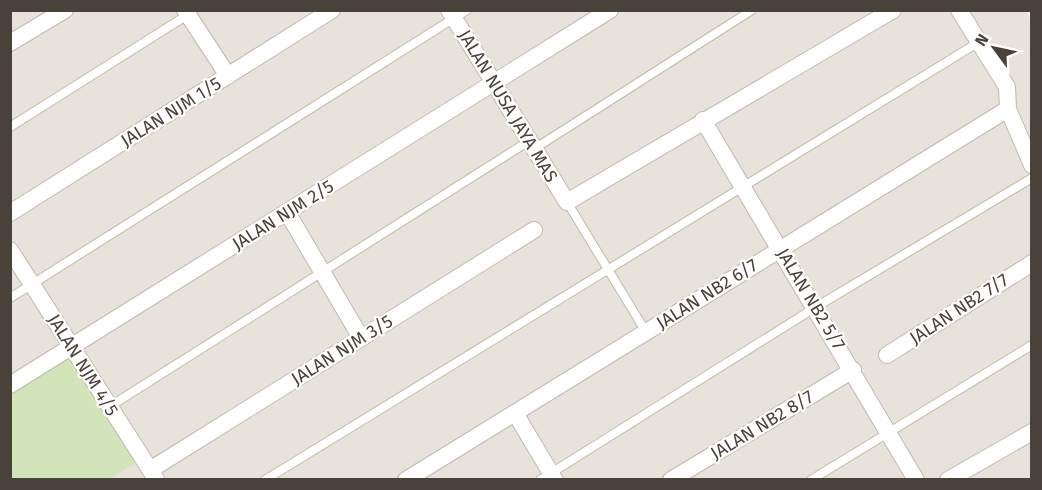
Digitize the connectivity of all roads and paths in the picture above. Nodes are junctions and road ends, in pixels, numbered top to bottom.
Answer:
1 (65, 10) edge
2 (332, 10) edge
3 (610, 10) edge
4 (752, 10) edge
5 (893, 10) edge
6 (959, 10) edge
7 (189, 12) edge
8 (457, 13) edge
9 (979, 42) junction
10 (10, 44) edge
11 (228, 76) junction
12 (493, 82) junction
13 (1008, 109) junction
14 (703, 120) junction
15 (10, 127) edge
16 (532, 145) junction
17 (1032, 165) edge
18 (1032, 178) edge
19 (743, 189) junction
20 (567, 202) junction
21 (287, 212) junction
22 (10, 213) edge
23 (534, 230) dead end
24 (781, 249) junction
25 (10, 250) edge
26 (1032, 262) edge
27 (609, 271) junction
28 (322, 272) junction
29 (32, 284) junction
30 (10, 298) edge
31 (816, 307) junction
32 (646, 332) junction
33 (361, 338) junction
34 (1032, 345) edge
35 (72, 347) junction
36 (887, 355) dead end
37 (853, 370) junction
38 (10, 385) edge
39 (110, 407) junction
40 (515, 413) junction
41 (889, 432) junction
42 (1032, 432) edge
43 (154, 475) edge
44 (549, 477) edge
45 (265, 480) edge
46 (406, 480) edge
47 (671, 480) edge
48 (811, 480) edge
49 (916, 480) edge
50 (948, 480) edge

1 - 10 street
2 - 11 street, JALAN NJM 1/5
3 - 12 street, JALAN NJM 2/5
4 - 16 lane
5 - 14 street
6 - 9 street
7 - 11 street
7 - 15 lane
8 - 12 street, JALAN NUSA JAYA MAS
8 - 29 lane
9 - 13 street
9 - 19 lane
11 - 22 street, JALAN NJM 1/5
12 - 16 street, JALAN NUSA JAYA MAS
12 - 21 street, JALAN NJM 2/5
13 - 17 street
13 - 24 street, JALAN NB2 6/7
14 - 19 street, JALAN NB2 5/7
14 - 20 street
16 - 20 street, JALAN NUSA JAYA MAS
16 - 28 lane
18 - 31 lane
19 - 24 street, JALAN NB2 5/7
19 - 27 lane
20 - 27 lane
21 - 28 street
21 - 35 street, JALAN NJM 2/5
23 - 33 street, JALAN NJM 3/5
24 - 31 street, JALAN NB2 5/7
24 - 32 street, JALAN NB2 6/7
25 - 29 street, JALAN NJM 4/5
26 - 36 street, JALAN NB2 7/7
27 - 32 lane
27 - 45 lane
28 - 33 street
28 - 39 lane
29 - 30 lane
29 - 35 street, JALAN NJM 4/5
31 - 37 street, JALAN NB2 5/7
31 - 44 lane
32 - 40 street, JALAN NB2 6/7
33 - 43 street, JALAN NJM 3/5
34 - 41 lane
35 - 38 street, JALAN NJM 2/5
35 - 39 street, JALAN NJM 4/5
37 - 41 street, JALAN NB2 5/7
37 - 47 street, JALAN NB2 8/7
39 - 43 street, JALAN NJM 4/5
40 - 44 street
40 - 46 street, JALAN NB2 6/7
41 - 48 lane
41 - 49 street, JALAN NB2 5/7
42 - 50 street

